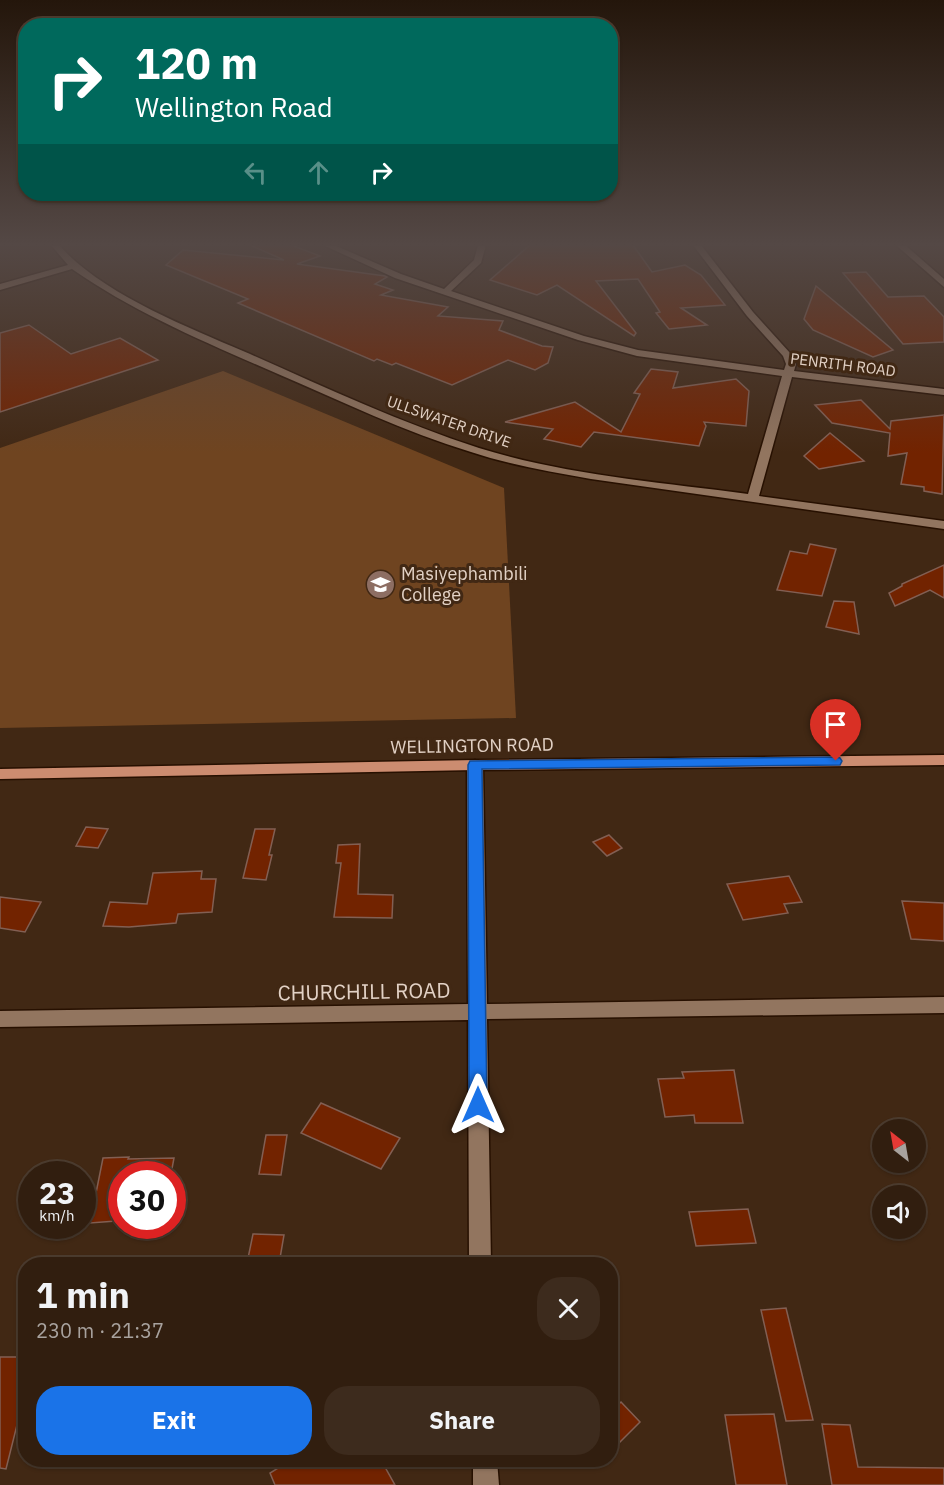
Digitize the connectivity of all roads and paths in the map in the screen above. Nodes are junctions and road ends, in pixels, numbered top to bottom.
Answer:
1 (156, 314) edge
2 (511, 314) edge
3 (750, 314) edge
4 (790, 374) junction
5 (944, 392) edge
6 (753, 499) junction
7 (944, 525) edge
8 (944, 760) edge
9 (475, 765) junction
10 (0, 774) edge
11 (944, 1005) edge
12 (477, 1013) junction
13 (0, 1019) edge
14 (480, 1257) edge
15 (485, 1467) edge
16 (486, 1485) edge

1 - 6 street, ULLSWATER DRIVE
2 - 4 street, PENRITH ROAD
3 - 4 street
4 - 5 street, PENRITH ROAD
4 - 6 street
6 - 7 street, ULLSWATER DRIVE
8 - 9 main road, WELLINGTON ROAD
9 - 10 main road, WELLINGTON ROAD
9 - 12 street
11 - 12 street, CHURCHILL ROAD
12 - 13 street, CHURCHILL ROAD
12 - 14 street
15 - 16 street

